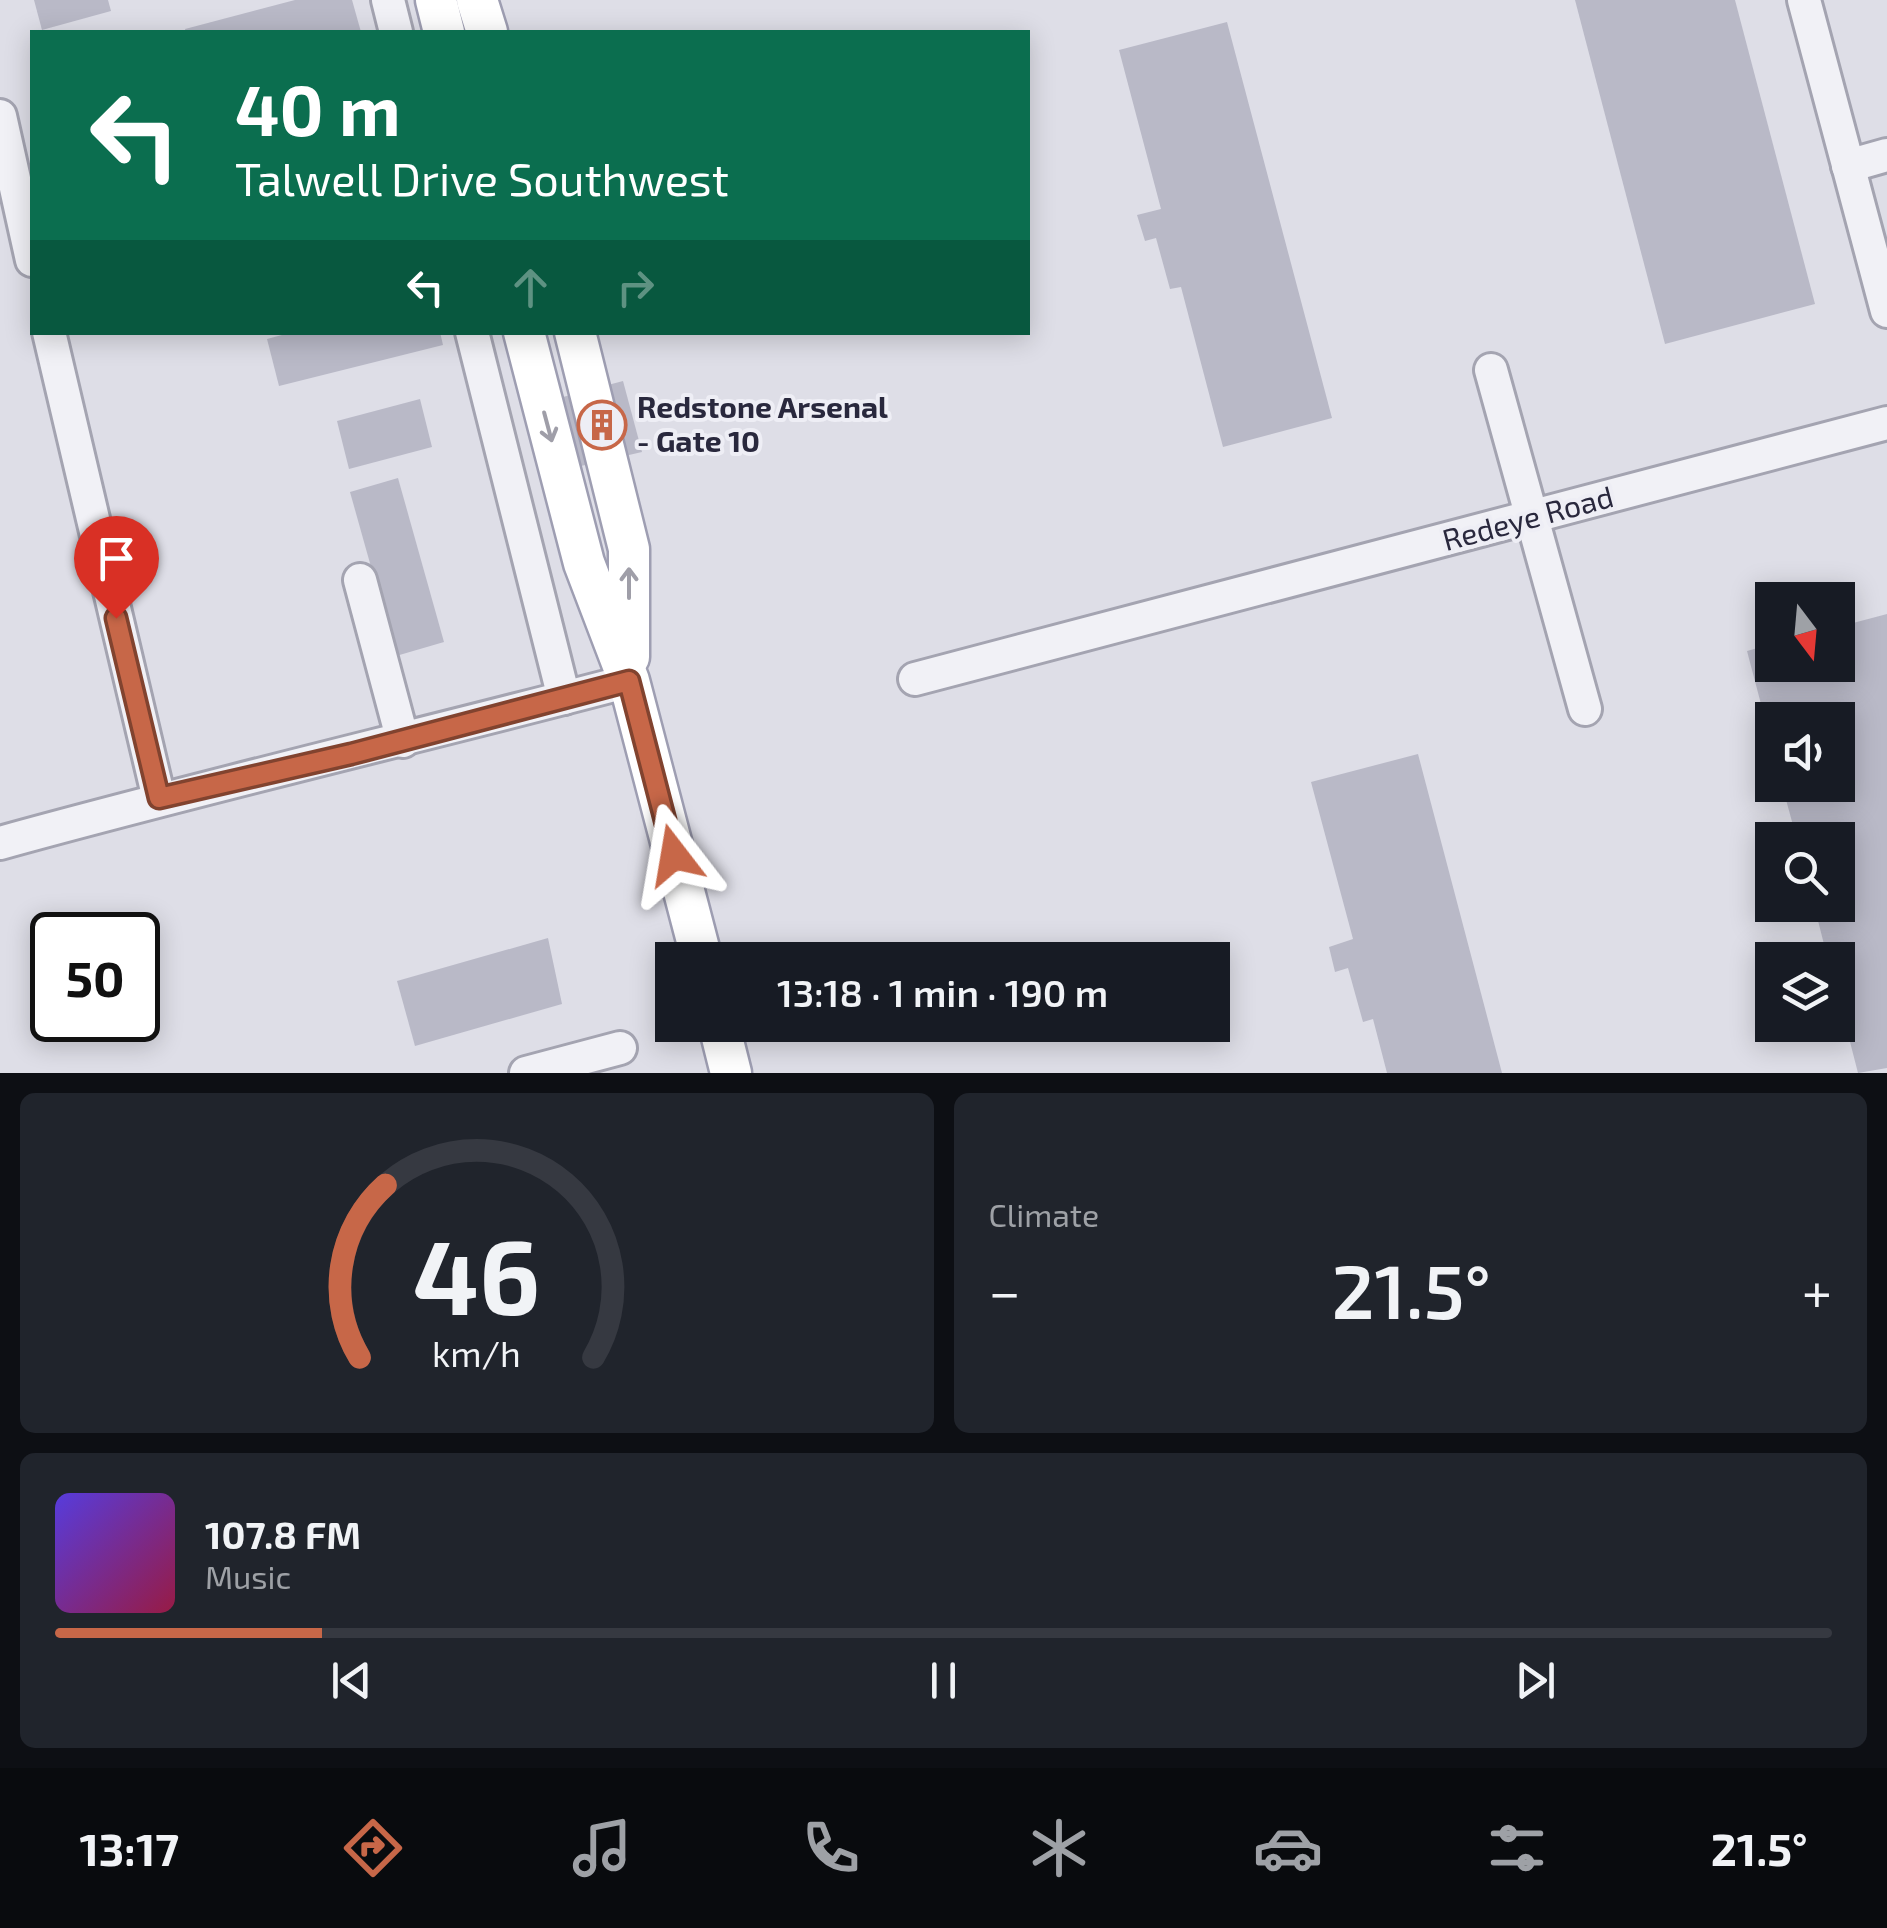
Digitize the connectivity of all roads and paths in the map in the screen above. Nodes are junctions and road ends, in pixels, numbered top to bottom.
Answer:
1 (388, 0) edge
2 (436, 0) edge
3 (477, 0) edge
4 (1804, 0) edge
5 (396, 30) edge
6 (444, 30) edge
7 (485, 30) edge
8 (0, 116) edge
9 (1887, 155) edge
10 (1848, 166) junction
11 (30, 251) edge
12 (1887, 311) edge
13 (50, 335) edge
14 (473, 335) edge
15 (525, 335) edge
16 (576, 335) edge
17 (1491, 370) dead end
18 (1887, 423) edge
19 (1531, 518) junction
20 (360, 580) dead end
21 (914, 679) dead end
22 (629, 681) junction
23 (564, 698) junction
24 (1585, 709) dead end
25 (402, 740) junction
26 (159, 798) junction
27 (0, 843) edge
28 (697, 942) edge
29 (723, 1042) edge
30 (620, 1048) dead end
31 (526, 1073) edge
32 (731, 1073) edge

1 - 5 street
2 - 6 main road
3 - 7 main road
4 - 10 street
8 - 11 street
9 - 10 street
10 - 12 street
13 - 26 street
14 - 23 street
15 -> 22 main road
22 -> 16 main road
17 - 19 street
18 - 19 street, Redeye Road
19 - 21 street, Redeye Road
19 - 24 street
20 - 25 street
22 - 23 street
22 - 28 main road
23 - 25 street
25 - 26 street
26 - 27 street
29 - 32 main road
30 - 31 street

